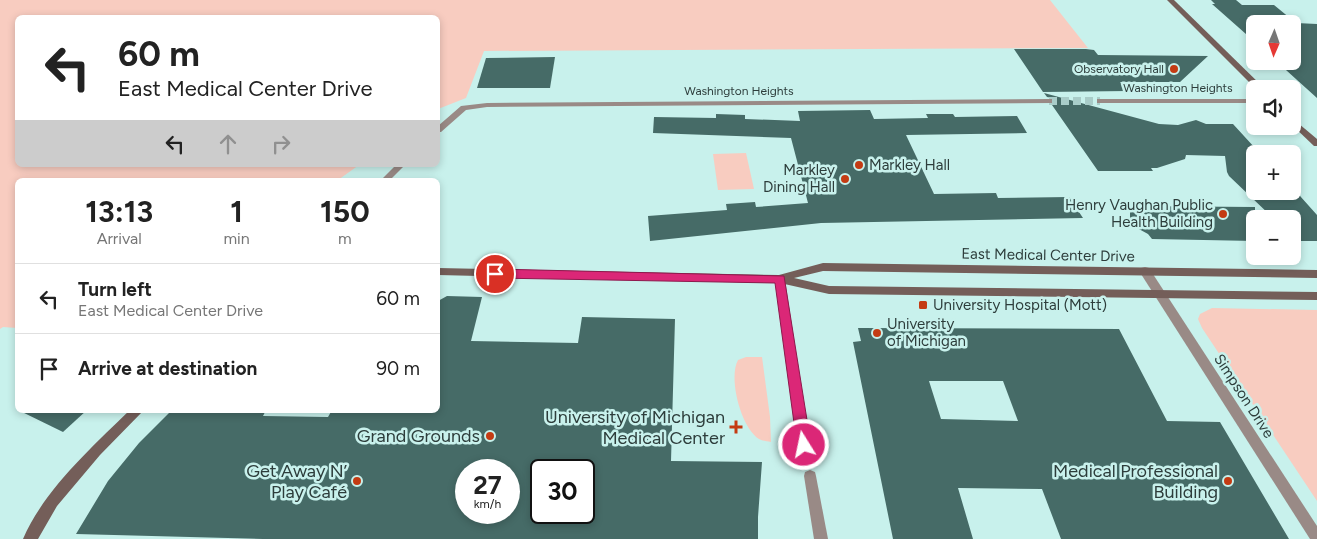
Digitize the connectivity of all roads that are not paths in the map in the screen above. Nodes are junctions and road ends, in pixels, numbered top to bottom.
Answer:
1 (1170, 0) edge
2 (1252, 80) edge
3 (1049, 101) tunnel mouth
4 (1100, 101) tunnel mouth
5 (1246, 101) edge
6 (440, 128) edge
7 (1301, 129) edge
8 (1317, 144) edge
9 (399, 167) edge
10 (387, 178) edge
11 (440, 272) edge
12 (1145, 272) junction
13 (1317, 274) edge
14 (780, 279) junction
15 (1159, 294) junction
16 (1317, 296) edge
17 (135, 413) edge
18 (808, 462) dead end
19 (810, 476) dead end
20 (1317, 538) edge
21 (30, 539) edge
22 (821, 539) edge

1 - 2 street
3 - 6 street, Washington Heights
4 - 5 street, Washington Heights
7 - 8 street
9 - 10 street
11 - 14 street, East Medical Center Drive
12 - 13 street, East Medical Center Drive
12 - 14 street, East Medical Center Drive
12 - 15 street, Simpson Drive
14 - 15 street, East Medical Center Drive
14 - 18 street
15 - 16 street, East Medical Center Drive
15 - 20 street, Simpson Drive
17 - 21 street
19 - 22 street

